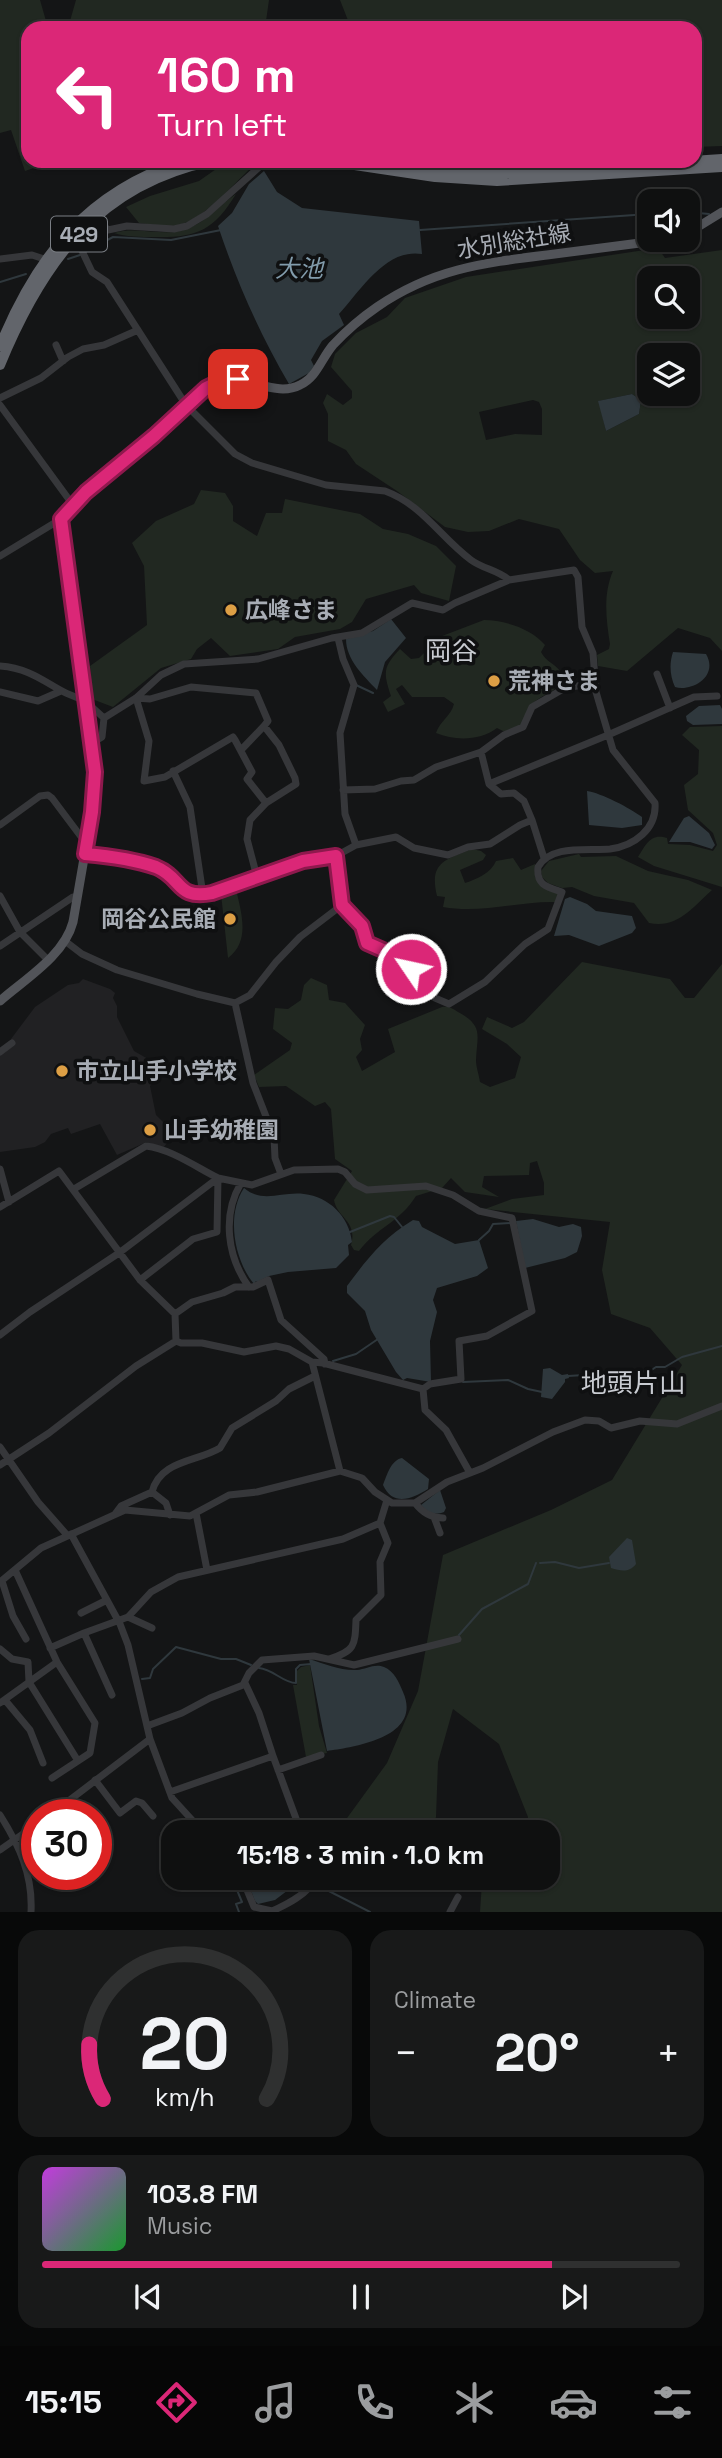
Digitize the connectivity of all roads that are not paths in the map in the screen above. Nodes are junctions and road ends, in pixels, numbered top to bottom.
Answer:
1 (722, 159) edge
2 (702, 160) edge
3 (722, 167) edge
4 (164, 168) edge
5 (185, 168) edge
6 (258, 168) edge
7 (375, 168) edge
8 (420, 168) edge
9 (588, 168) edge
10 (722, 212) edge
11 (93, 215) junction
12 (700, 226) edge
13 (73, 233) junction
14 (637, 243) edge
15 (0, 259) edge
16 (50, 260) junction
17 (138, 330) junction
18 (56, 345) dead end
19 (0, 346) edge
20 (63, 361) junction
21 (0, 365) edge
22 (0, 398) edge
23 (0, 405) edge
24 (186, 405) junction
25 (73, 505) junction
26 (61, 519) junction
27 (0, 556) edge
28 (509, 580) junction
29 (338, 638) junction
30 (0, 666) edge
31 (657, 674) dead end
32 (596, 683) junction
33 (61, 691) junction
34 (0, 692) edge
35 (717, 696) dead end
36 (136, 698) junction
37 (87, 703) junction
38 (670, 708) junction
39 (104, 718) junction
40 (264, 726) junction
41 (608, 735) junction
42 (92, 743) junction
43 (241, 750) junction
44 (481, 752) junction
45 (173, 771) junction
46 (489, 783) junction
47 (343, 790) junction
48 (266, 803) junction
49 (532, 820) junction
50 (0, 825) edge
51 (87, 840) junction
52 (358, 845) junction
53 (85, 854) junction
54 (336, 856) junction
55 (544, 858) junction
56 (257, 877) junction
57 (203, 895) junction
58 (0, 896) edge
59 (77, 897) junction
60 (342, 905) junction
61 (20, 932) junction
62 (65, 941) junction
63 (0, 946) edge
64 (47, 959) junction
65 (0, 1001) edge
66 (234, 1003) junction
67 (12, 1043) dead end
68 (0, 1052) edge
69 (0, 1169) edge
70 (281, 1174) junction
71 (218, 1178) junction
72 (241, 1183) junction
73 (74, 1189) junction
74 (9, 1202) junction
75 (0, 1208) edge
76 (119, 1253) junction
77 (140, 1280) junction
78 (249, 1287) junction
79 (175, 1314) junction
80 (0, 1335) edge
81 (176, 1341) junction
82 (312, 1362) junction
83 (325, 1364) junction
84 (315, 1376) junction
85 (423, 1389) junction
86 (722, 1406) edge
87 (0, 1447) edge
88 (8, 1458) junction
89 (0, 1465) edge
90 (340, 1471) junction
91 (470, 1473) junction
92 (152, 1492) junction
93 (387, 1500) junction
94 (415, 1503) junction
95 (196, 1513) junction
96 (114, 1514) junction
97 (170, 1515) junction
98 (380, 1523) junction
99 (440, 1533) dead end
100 (69, 1535) junction
101 (15, 1570) junction
102 (207, 1570) junction
103 (1, 1581) edge
104 (107, 1600) junction
105 (81, 1613) dead end
106 (128, 1617) junction
107 (118, 1620) junction
108 (152, 1628) dead end
109 (85, 1633) junction
110 (26, 1639) dead end
111 (458, 1639) dead end
112 (50, 1648) junction
113 (0, 1649) edge
114 (328, 1659) junction
115 (57, 1662) junction
116 (29, 1682) junction
117 (245, 1683) junction
118 (111, 1695) dead end
119 (3, 1702) edge
120 (147, 1726) junction
121 (150, 1739) junction
122 (321, 1755) dead end
123 (272, 1756) junction
124 (78, 1761) junction
125 (43, 1763) dead end
126 (278, 1770) junction
127 (52, 1778) dead end
128 (95, 1780) junction
129 (170, 1792) junction
130 (71, 1799) edge
131 (0, 1815) edge
132 (153, 1816) dead end
133 (192, 1820) edge
134 (297, 1820) edge
135 (21, 1836) edge
136 (15, 1840) junction
137 (0, 1850) edge
138 (247, 1890) edge
139 (303, 1890) edge
140 (458, 1897) dead end
141 (32, 1912) edge
142 (272, 1912) edge
143 (450, 1912) edge

1 - 2 highway
3 - 7 highway
4 - 11 highway, 429
5 - 11 highway, 429
6 - 11 street
8 - 9 highway
10 - 12 main road
11 - 13 highway, 429
13 - 16 highway, 429
13 - 17 street
14 - 24 main road, 水別総社線
15 - 16 street
16 - 19 highway, 429
16 - 21 highway, 429
17 - 20 street
17 - 24 street
18 - 20 street
20 - 22 street
23 - 25 street
24 - 25 main road, 水別総社線
24 - 28 street
25 - 26 main road, 水別総社線
26 - 27 street
26 - 37 main road
28 - 29 street
28 - 32 street
29 - 36 street
29 - 47 street
30 - 33 street
31 - 38 street
32 - 41 street
32 - 44 street
33 - 34 street
33 - 37 street
35 - 38 street
36 - 39 street
36 - 40 street
36 - 45 street
37 - 39 street
37 - 42 main road
38 - 41 street
39 - 42 street
40 - 43 street
40 - 48 street
41 - 46 street
41 - 55 street
42 - 51 main road
43 - 45 street
43 - 48 street
44 - 46 street
44 - 47 street
45 - 57 street
46 - 49 street
47 - 52 street
48 - 56 street
49 - 52 street
49 - 55 street
50 - 51 street
51 - 53 main road
52 - 54 street
53 - 57 street
53 - 59 main road
54 - 56 street
54 - 60 street
55 - 60 street
56 - 57 street
58 - 61 street
59 - 61 street
59 - 62 main road
60 - 66 street
61 - 63 street
61 - 64 street
62 - 64 main road
62 - 66 street
64 - 65 main road
66 - 70 street
67 - 68 street
69 - 74 street
70 - 72 street
70 - 85 street
71 - 72 street
71 - 73 street
71 - 76 street
71 - 77 street
72 - 78 street
73 - 74 street
73 - 76 street
74 - 75 street
76 - 77 street
76 - 80 street
77 - 79 street
78 - 79 street
78 - 83 street
79 - 81 street
81 - 82 street
81 - 88 street
82 - 83 street
82 - 84 street
83 - 85 street
84 - 90 street
84 - 92 street
85 - 91 street
86 - 91 street
87 - 88 street
88 - 89 street
88 - 100 street
90 - 93 street
90 - 95 street
91 - 94 street
92 - 96 street
92 - 97 street
93 - 94 street
93 - 98 street
94 - 99 street
95 - 97 street
95 - 102 street
96 - 97 street
96 - 100 street
98 - 102 street
98 - 114 street
100 - 101 street
100 - 104 street
101 - 103 street
101 - 112 street
102 - 106 street
103 - 110 street
104 - 105 street
104 - 107 street
106 - 107 street
106 - 108 street
107 - 109 street
107 - 120 street
109 - 112 street
109 - 118 street
111 - 114 street
112 - 115 street
113 - 116 street
114 - 117 street
115 - 116 street
115 - 124 street
116 - 119 street
116 - 124 street
117 - 120 street
117 - 123 street
119 - 125 street
120 - 121 street
121 - 128 street
121 - 129 street
122 - 126 street
123 - 126 street
123 - 129 street
124 - 127 street
126 - 134 street
128 - 130 street
128 - 132 street
129 - 133 street
131 - 136 street
135 - 136 street
136 - 137 street
136 - 141 street
138 - 142 street
139 - 142 street
140 - 143 street

